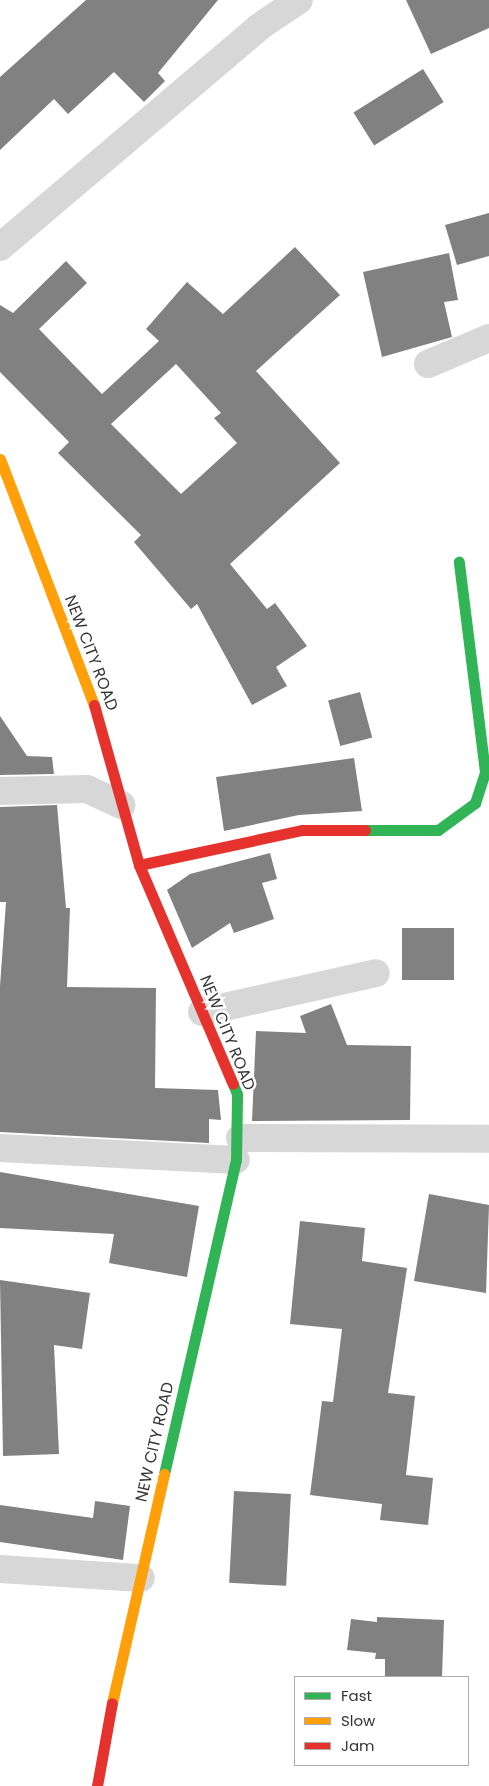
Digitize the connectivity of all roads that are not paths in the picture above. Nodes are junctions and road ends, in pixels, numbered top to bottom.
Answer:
1 (299, 0) edge
2 (0, 247) edge
3 (489, 338) edge
4 (428, 364) dead end
5 (0, 459) edge
6 (459, 562) dead end
7 (0, 790) edge
8 (121, 806) junction
9 (139, 865) junction
10 (376, 972) dead end
11 (202, 1012) junction
12 (489, 1139) edge
13 (0, 1148) edge
14 (238, 1149) junction
15 (0, 1569) edge
16 (141, 1578) junction
17 (97, 1786) edge

1 - 2 street
3 - 4 street
5 - 8 street, NEW CITY ROAD
6 - 9 street
7 - 8 street
8 - 9 street, NEW CITY ROAD
9 - 11 street, NEW CITY ROAD
10 - 11 street
11 - 14 street, NEW CITY ROAD
12 - 14 street
13 - 14 street
14 - 16 street, NEW CITY ROAD
15 - 16 street
16 - 17 street, NEW CITY ROAD

